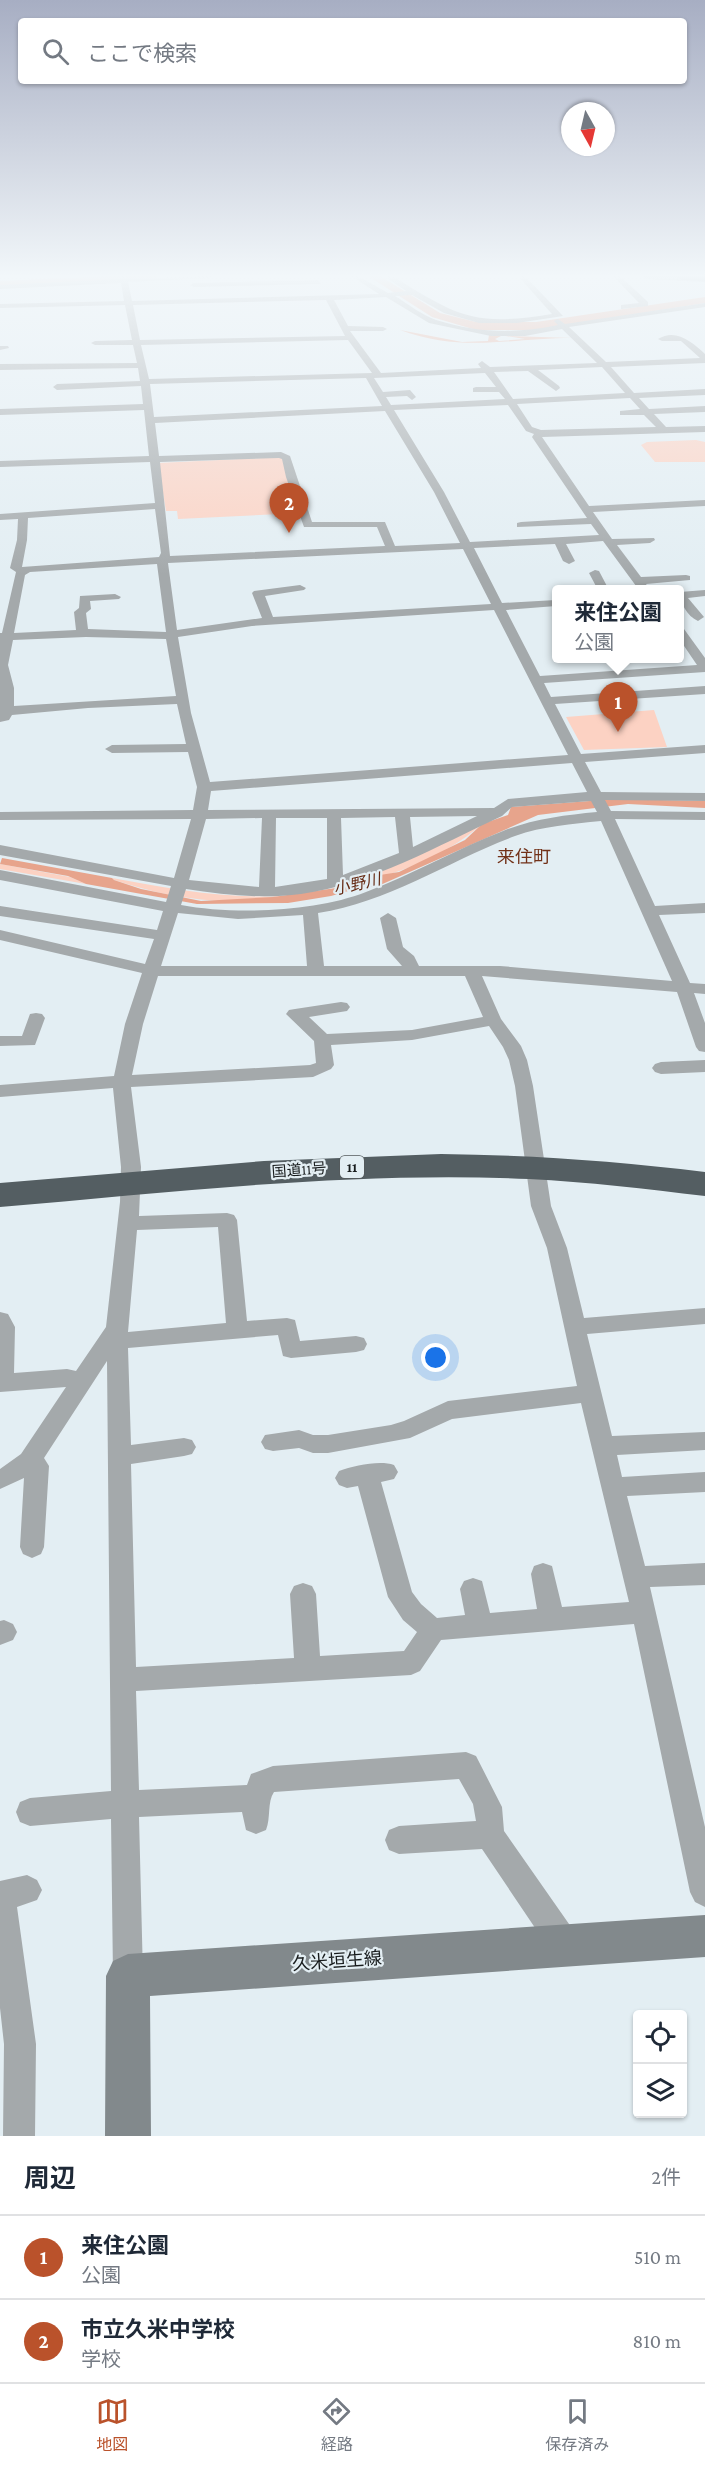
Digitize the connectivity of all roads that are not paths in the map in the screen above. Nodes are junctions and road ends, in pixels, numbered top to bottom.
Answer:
1 (143, 376) edge
2 (373, 376) junction
3 (377, 376) edge
4 (453, 376) edge
5 (492, 376) edge
6 (540, 376) edge
7 (614, 376) edge
8 (145, 383) junction
9 (498, 384) junction
10 (57, 387) dead end
11 (556, 388) dead end
12 (476, 390) dead end
13 (705, 392) edge
14 (376, 394) junction
15 (633, 396) junction
16 (412, 397) dead end
17 (511, 402) junction
18 (148, 407) junction
19 (387, 408) junction
20 (705, 409) edge
21 (0, 412) edge
22 (647, 412) junction
23 (623, 413) dead end
24 (150, 420) junction
25 (705, 429) edge
26 (664, 431) junction
27 (540, 433) junction
28 (155, 460) junction
29 (0, 464) edge
30 (705, 503) edge
31 (160, 507) junction
32 (613, 507) junction
33 (586, 509) junction
34 (23, 516) junction
35 (0, 517) edge
36 (594, 522) junction
37 (521, 525) dead end
38 (559, 541) junction
39 (610, 543) junction
40 (647, 545) dead end
41 (466, 546) junction
42 (391, 548) junction
43 (163, 559) junction
44 (569, 561) dead end
45 (626, 565) junction
46 (611, 566) dead end
47 (22, 571) junction
48 (596, 573) dead end
49 (687, 578) dead end
50 (602, 585) edge
51 (642, 585) edge
52 (648, 585) edge
53 (300, 588) dead end
54 (705, 593) edge
55 (684, 595) edge
56 (116, 597) dead end
57 (684, 600) edge
58 (552, 603) edge
59 (496, 607) junction
60 (698, 617) dead end
61 (269, 621) junction
62 (82, 633) junction
63 (172, 635) junction
64 (4, 637) edge
65 (684, 638) edge
66 (705, 668) edge
67 (535, 680) junction
68 (705, 690) edge
69 (183, 700) junction
70 (546, 701) junction
71 (4, 715) edge
72 (192, 748) junction
73 (112, 749) dead end
74 (705, 749) edge
75 (576, 758) junction
76 (204, 787) junction
77 (705, 797) edge
78 (600, 805) junction
79 (402, 812) junction
80 (333, 813) junction
81 (497, 813) junction
82 (200, 814) junction
83 (268, 814) junction
84 (0, 816) edge
85 (705, 816) edge
86 (0, 850) edge
87 (406, 853) junction
88 (0, 875) edge
89 (335, 882) junction
90 (179, 885) junction
91 (267, 892) junction
92 (173, 907) junction
93 (705, 908) edge
94 (310, 910) junction
95 (0, 911) edge
96 (649, 911) junction
97 (388, 918) dead end
98 (0, 935) edge
99 (164, 936) junction
100 (316, 971) junction
101 (413, 971) junction
102 (153, 972) junction
103 (472, 972) junction
104 (684, 988) junction
105 (705, 989) edge
106 (341, 1007) dead end
107 (493, 1020) junction
108 (39, 1023) dead end
109 (323, 1040) junction
110 (0, 1041) edge
111 (705, 1047) edge
112 (705, 1066) edge
113 (661, 1068) dead end
114 (123, 1083) junction
115 (0, 1091) edge
116 (533, 1160) junction
117 (705, 1169) edge
118 (130, 1176) junction
119 (0, 1179) edge
120 (705, 1184) edge
121 (0, 1195) edge
122 (128, 1223) junction
123 (705, 1316) edge
124 (0, 1320) edge
125 (575, 1327) junction
126 (237, 1330) junction
127 (117, 1335) junction
128 (356, 1344) dead end
129 (82, 1381) junction
130 (1, 1383) edge
131 (590, 1393) junction
132 (705, 1441) edge
133 (273, 1442) dead end
134 (603, 1446) junction
135 (184, 1447) dead end
136 (119, 1456) junction
137 (29, 1461) junction
138 (367, 1475) dead end
139 (0, 1479) edge
140 (705, 1482) edge
141 (613, 1487) junction
142 (32, 1547) dead end
143 (543, 1574) dead end
144 (705, 1574) edge
145 (635, 1577) junction
146 (473, 1589) dead end
147 (303, 1594) dead end
148 (644, 1612) junction
149 (552, 1619) junction
150 (480, 1625) junction
151 (433, 1630) junction
152 (308, 1669) junction
153 (123, 1680) junction
154 (125, 1804) junction
155 (30, 1812) dead end
156 (489, 1834) junction
157 (399, 1840) dead end
158 (705, 1892) edge
159 (9, 1893) edge
160 (705, 1936) edge
161 (566, 1945) junction
162 (128, 1976) junction
163 (19, 2136) edge
164 (128, 2136) edge

1 - 8 street
2 - 3 street
2 - 8 street
2 - 14 street
4 - 9 street
5 - 9 street
6 - 11 street
7 - 15 street
8 - 10 street
8 - 18 street
9 - 12 street
9 - 17 street
13 - 15 street
14 - 16 street
14 - 19 street
15 - 17 street
15 - 22 street
17 - 19 street
17 - 27 street
18 - 21 street
18 - 24 street
19 - 24 street
19 - 41 street
20 - 22 street
22 - 23 street
22 - 26 street
24 - 28 street
25 - 26 street
26 - 27 street
27 - 33 street
28 - 29 street
28 - 31 street
28 - 42 street
30 - 32 street
31 - 34 street
31 - 43 street
32 - 33 street
32 - 36 street
33 - 36 street
34 - 35 street
34 - 47 street
36 - 37 street
36 - 39 street
38 - 39 street
38 - 41 street
38 - 44 street
39 - 40 street
39 - 45 street
41 - 42 street
41 - 59 street
42 - 43 street
43 - 47 street
43 - 63 street
45 - 46 street
45 - 51 street
47 - 64 street
48 - 50 street
49 - 52 street
53 - 61 street
54 - 55 street
56 - 62 street
57 - 60 street
58 - 59 street
59 - 61 street
59 - 67 street
61 - 63 street
62 - 63 street
62 - 64 street
63 - 69 street
64 - 71 street
65 - 66 street
66 - 67 street
67 - 70 street
68 - 70 street
69 - 71 street
69 - 72 street
70 - 75 street
72 - 73 street
72 - 76 street
74 - 75 street
75 - 76 street
75 - 78 street
76 - 82 street
77 - 78 street
78 - 81 street
78 - 85 street
78 - 94 street
78 - 96 street
79 - 80 street
79 - 81 street
79 - 87 street
80 - 83 street
80 - 89 street
81 - 87 street
82 - 83 street
82 - 84 street
82 - 90 street
83 - 91 street
86 - 90 street
87 - 89 street
88 - 92 street
89 - 91 street
90 - 91 street
90 - 92 street
92 - 94 street
92 - 99 street
93 - 96 street
94 - 100 street
95 - 99 street
96 - 104 street
97 - 101 street
98 - 102 street
99 - 102 street
100 - 101 street
100 - 102 street
101 - 103 street
102 - 114 street
103 - 104 street
103 - 107 street
104 - 105 street
104 - 111 street
106 - 109 street
107 - 109 street
107 - 116 street
108 - 110 street
109 - 114 street
112 - 113 street
114 - 115 street
114 - 118 street
116 - 117 highway, 国道11号 / 11
116 - 118 highway, 国道11号 / 11
116 - 120 highway, 国道11号 / 11
116 - 125 street
118 - 119 highway, 国道11号 / 11
118 - 121 highway, 国道11号 / 11
118 - 122 street
122 - 126 street
122 - 127 street
123 - 125 street
124 - 130 street
125 - 131 street
126 - 127 street
126 - 128 street
127 - 129 street
127 - 136 street
129 - 130 street
129 - 137 street
131 - 133 street
131 - 134 street
132 - 134 street
134 - 141 street
135 - 136 street
136 - 153 street
137 - 139 street
137 - 142 street
138 - 151 street
140 - 141 street
141 - 145 street
143 - 149 street
144 - 145 street
145 - 148 street
146 - 150 street
147 - 152 street
148 - 149 street
148 - 158 street
149 - 150 street
150 - 151 street
151 - 152 street
152 - 153 street
153 - 154 street
154 - 155 street
154 - 156 street
154 - 162 street
156 - 157 street
156 - 161 street
159 - 163 street
160 - 161 main road, 久米垣生線
161 - 162 main road, 久米垣生線
162 - 164 main road

